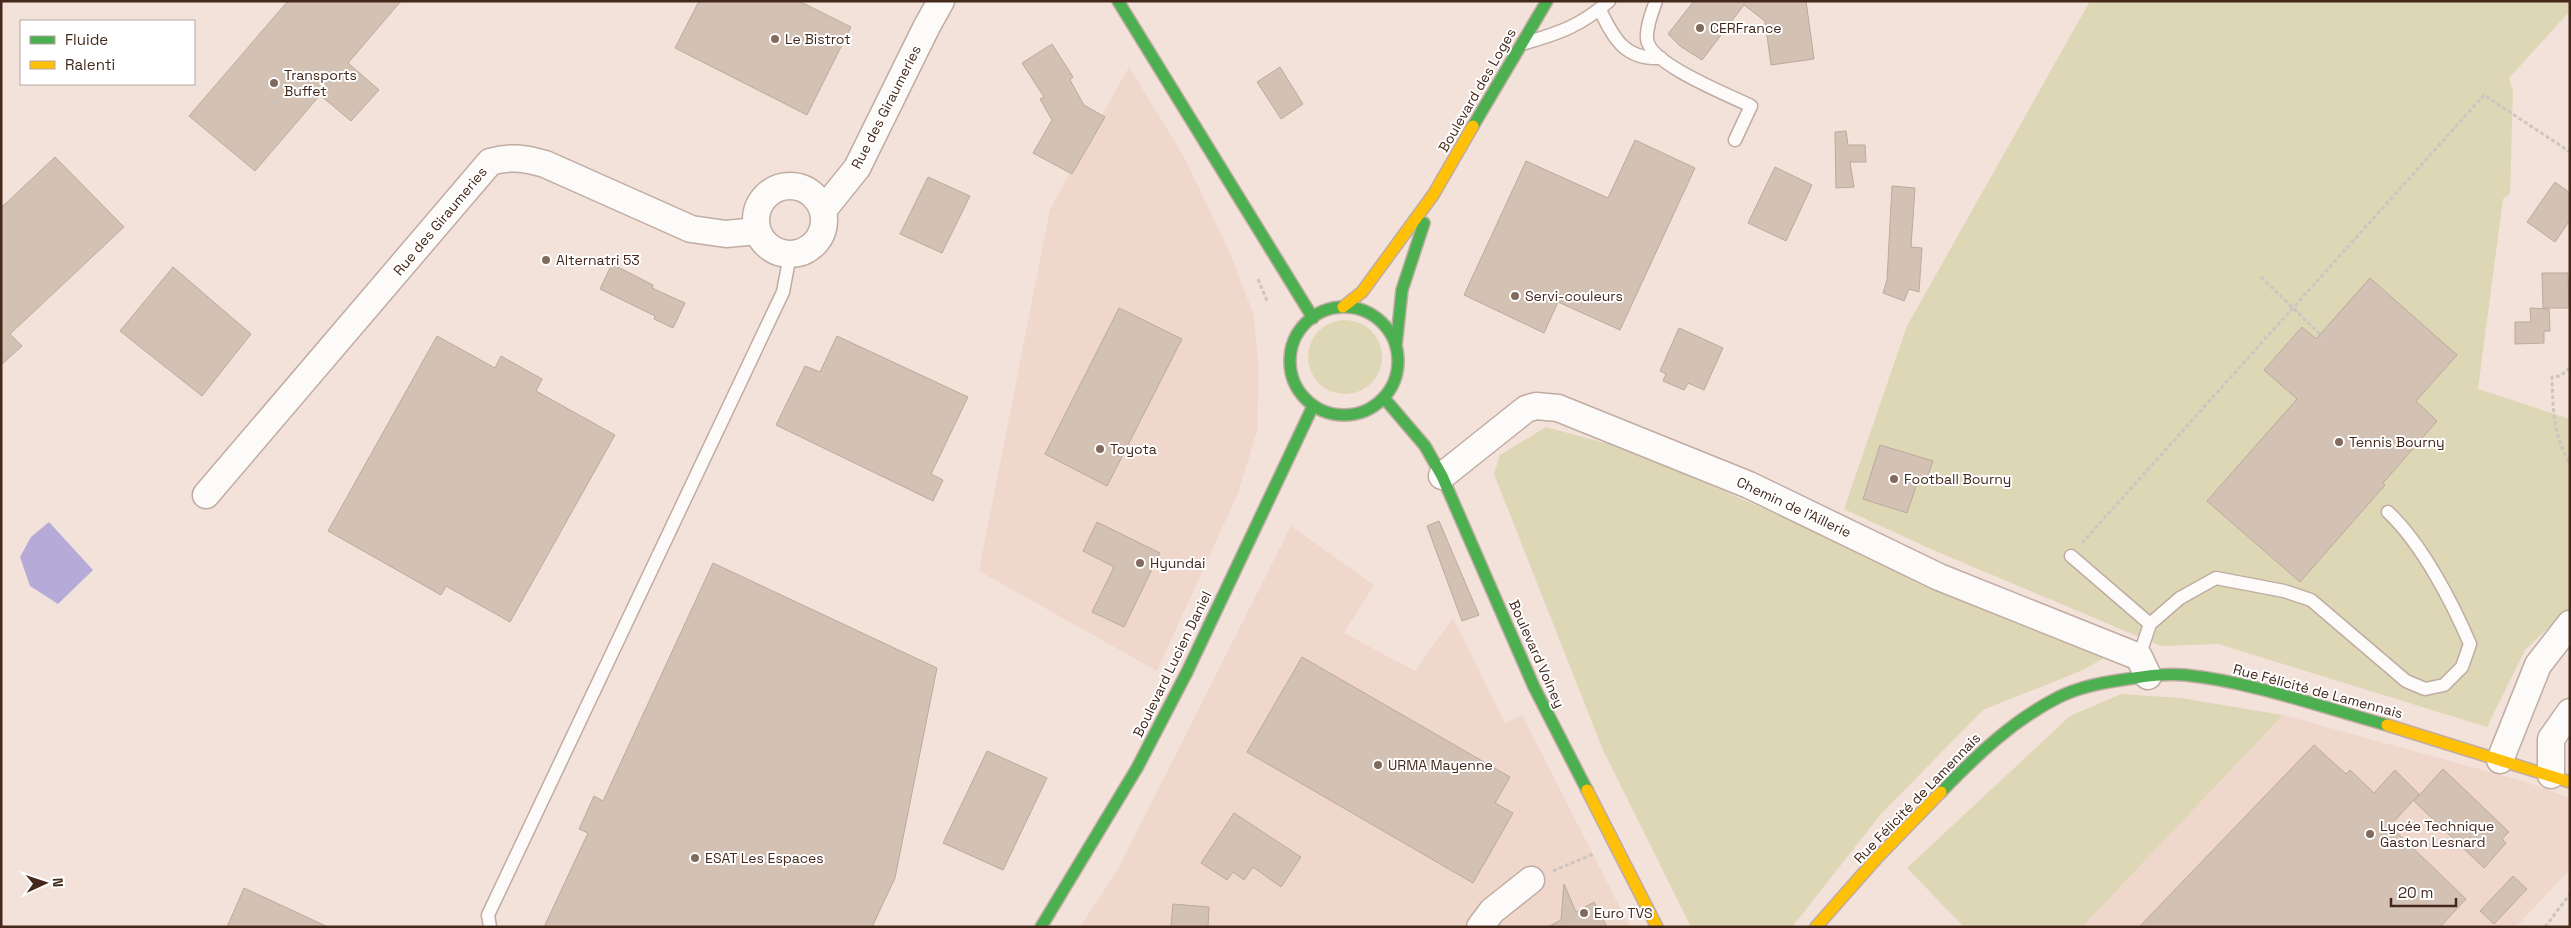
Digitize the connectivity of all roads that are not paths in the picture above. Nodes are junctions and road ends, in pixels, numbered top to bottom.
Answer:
1 (941, 1) edge
2 (1118, 1) edge
3 (1547, 1) edge
4 (1656, 1) edge
5 (1604, 6) edge
6 (1520, 44) junction
7 (1661, 58) junction
8 (1735, 140) dead end
9 (1433, 195) junction
10 (824, 209) junction
11 (757, 231) junction
12 (790, 255) junction
13 (1343, 307) junction
14 (1312, 318) junction
15 (1396, 346) junction
16 (1384, 398) junction
17 (1313, 406) junction
18 (1442, 476) junction
19 (206, 495) dead end
20 (2388, 512) dead end
21 (2071, 556) road end
22 (2150, 624) junction
23 (2570, 624) edge
24 (2144, 666) junction
25 (2570, 712) edge
26 (2500, 760) junction
27 (2560, 778) edge
28 (1532, 880) road end
29 (490, 927) edge
30 (1042, 927) edge
31 (1480, 927) edge
32 (1657, 927) edge
33 (1816, 927) edge

1 - 10 street, Rue des Giraumeries
2 - 14 main road
3 - 6 main road, Boulevard des Loges
4 - 7 lane
5 - 6 lane
5 - 7 lane
6 - 9 main road, Boulevard des Loges
7 - 8 lane
9 - 13 main road, Boulevard des Loges
9 - 15 main road, Boulevard des Loges
10 - 11 street
10 - 12 street
11 - 12 street
11 - 19 street, Rue des Giraumeries
12 - 29 lane
13 - 14 main road
13 - 15 main road
14 - 17 main road
15 - 16 main road
16 - 17 main road
16 - 18 main road, Boulevard Volney
17 - 30 main road, Boulevard Lucien Daniel
18 - 24 street, Chemin de l'Aillerie
18 - 32 main road, Boulevard Volney
20 - 22 lane
21 - 22 lane
22 - 24 lane
23 - 26 street
24 - 26 main road, Rue Félicité de Lamennais
24 - 33 main road, Rue Félicité de Lamennais
25 - 27 street
26 - 27 main road, Rue Félicité de Lamennais
28 - 31 street

